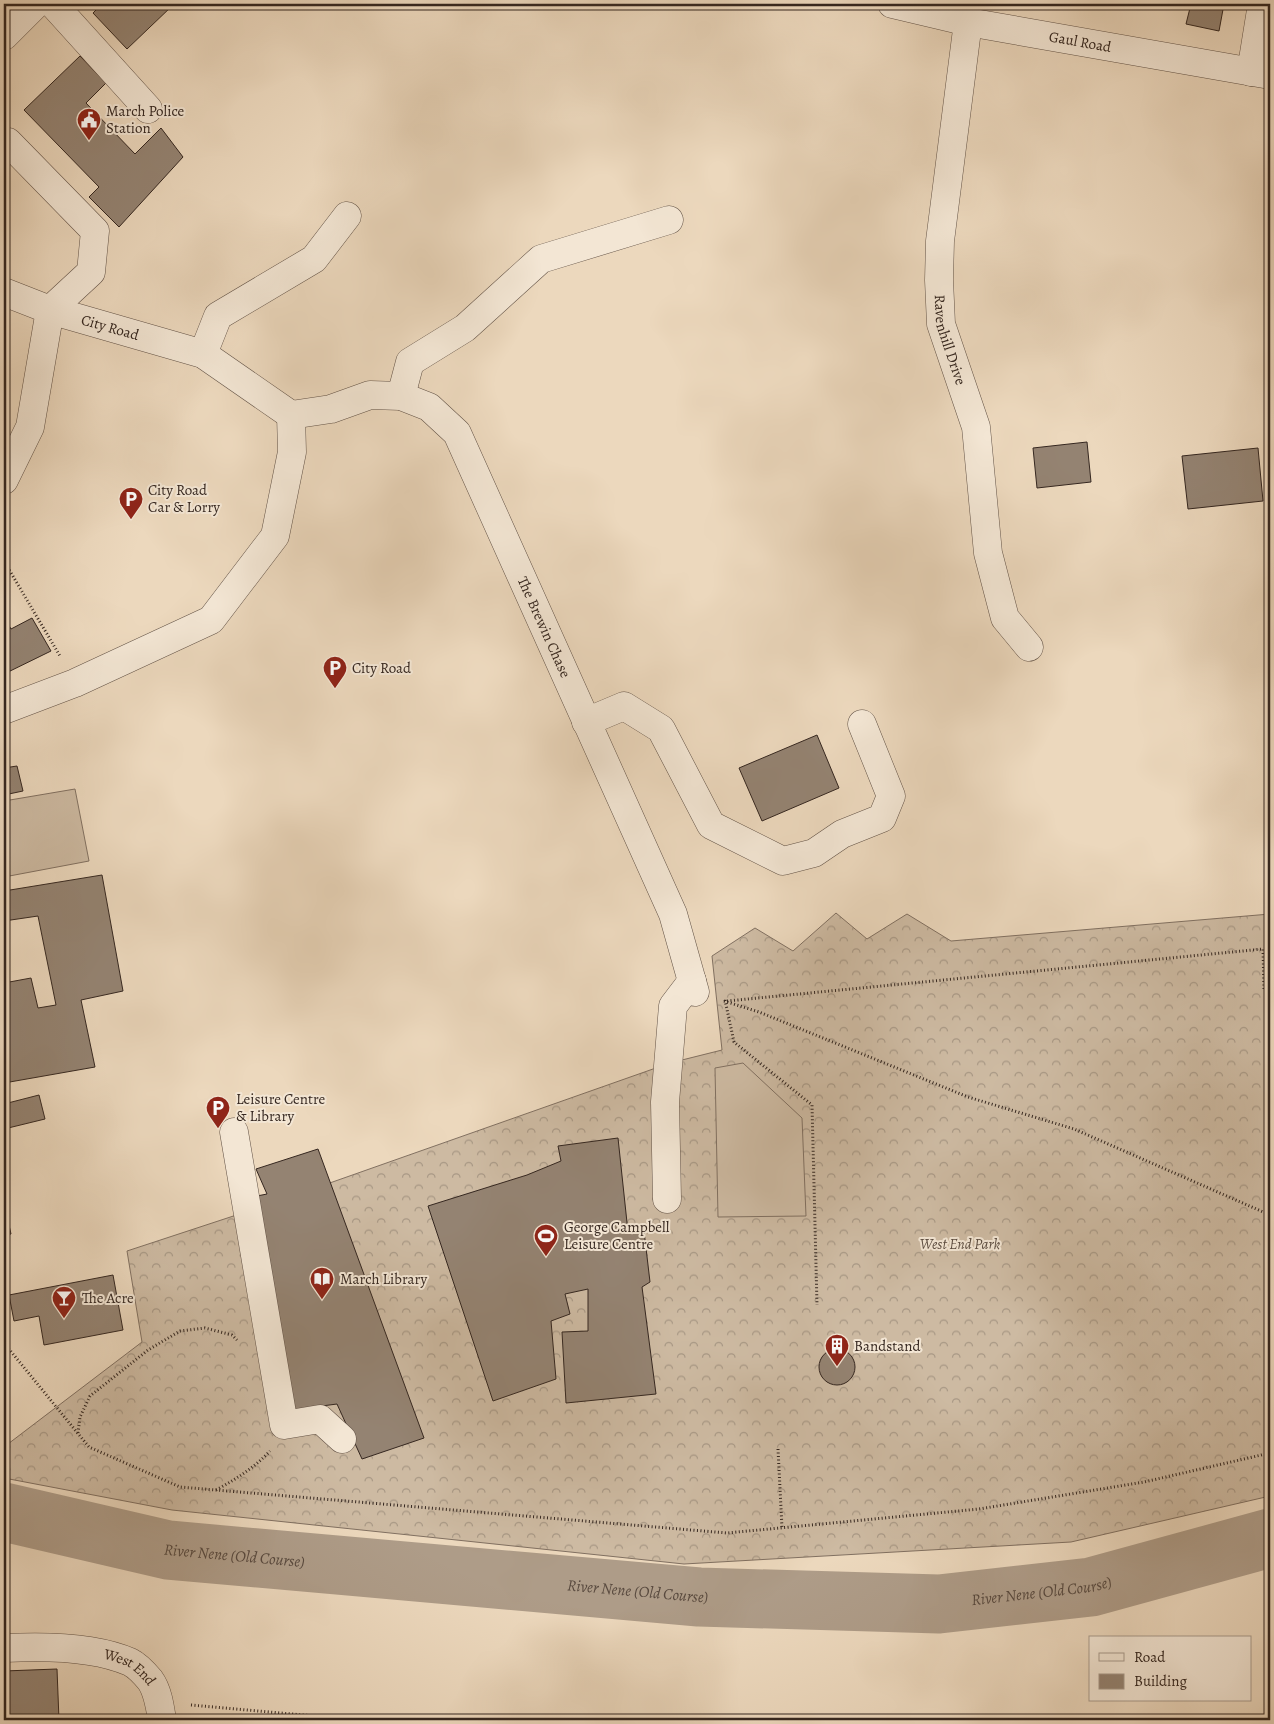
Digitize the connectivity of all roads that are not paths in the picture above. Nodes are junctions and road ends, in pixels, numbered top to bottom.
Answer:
1 (36, 4) edge
2 (53, 4) edge
3 (1262, 4) edge
4 (903, 5) edge
5 (968, 22) junction
6 (4, 36) edge
7 (1261, 74) edge
8 (148, 109) dead end
9 (8, 142) dead end
10 (347, 216) dead end
11 (669, 220) dead end
12 (4, 292) edge
13 (50, 310) junction
14 (203, 354) junction
15 (401, 396) junction
16 (291, 415) junction
17 (4, 480) edge
18 (1028, 647) dead end
19 (4, 710) edge
20 (586, 722) junction
21 (862, 724) dead end
22 (234, 1132) dead end
23 (667, 1199) dead end
24 (342, 1439) dead end
25 (4, 1648) edge
26 (161, 1711) edge

1 - 6 street
2 - 8 street
3 - 7 street
4 - 5 street, Gaul Road
5 - 7 street, Gaul Road
5 - 18 street, Ravenhill Drive
9 - 13 street
10 - 14 street
11 - 15 street
12 - 13 street, City Road
13 - 14 street, City Road
13 - 17 street
14 - 16 street, City Road
15 - 16 street, The Brewin Chase
15 - 20 street, The Brewin Chase
16 - 19 street
20 - 21 street
20 - 23 street, The Brewin Chase
22 - 24 street
25 - 26 street, West End

